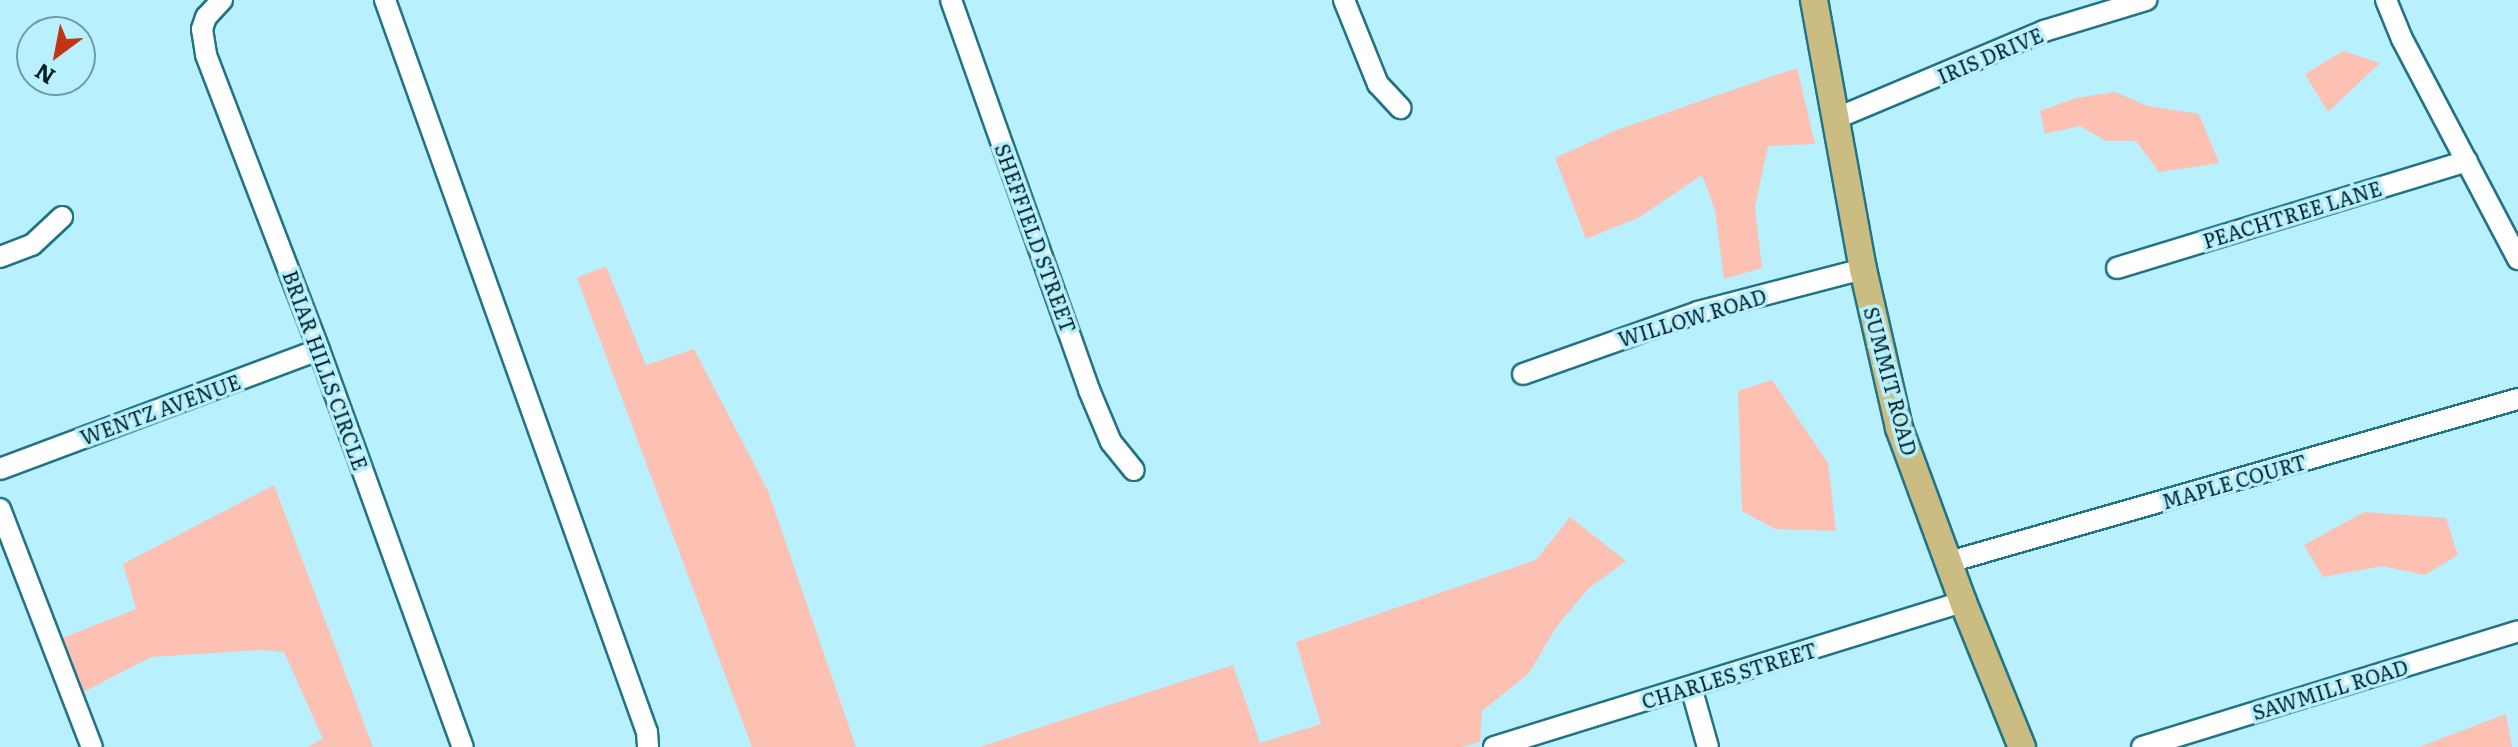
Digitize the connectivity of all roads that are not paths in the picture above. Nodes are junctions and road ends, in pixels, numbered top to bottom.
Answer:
1 (222, 0) edge
2 (385, 0) edge
3 (951, 0) edge
4 (1344, 0) edge
5 (1814, 0) edge
6 (2146, 0) edge
7 (2386, 0) edge
8 (1400, 108) dead end
9 (1837, 118) junction
10 (2467, 161) junction
11 (62, 217) dead end
12 (0, 257) edge
13 (2518, 259) edge
14 (2117, 268) dead end
15 (1863, 269) junction
16 (319, 350) junction
17 (1523, 374) dead end
18 (2518, 399) edge
19 (0, 469) edge
20 (1134, 470) dead end
21 (0, 509) edge
22 (1949, 562) junction
23 (1963, 602) junction
24 (2518, 631) edge
25 (1691, 687) junction
26 (92, 747) edge
27 (463, 747) edge
28 (648, 747) edge
29 (1494, 747) edge
30 (1708, 747) edge
31 (2022, 747) edge
32 (2142, 747) edge

1 - 16 street, BRIAR HILLS CIRCLE
2 - 28 street
3 - 20 street, SHEFFIELD STREET
4 - 8 street
5 - 9 main road, SUMMIT ROAD
6 - 9 street, IRIS DRIVE
7 - 10 street
9 - 15 main road, SUMMIT ROAD
10 - 13 street
10 - 14 street, PEACHTREE LANE
11 - 12 street
15 - 17 street, WILLOW ROAD
15 - 22 main road, SUMMIT ROAD
16 - 19 street, WENTZ AVENUE
16 - 27 street, BRIAR HILLS CIRCLE
18 - 22 street, MAPLE COURT
21 - 26 street
22 - 23 main road, SUMMIT ROAD
23 - 25 street, CHARLES STREET
23 - 31 main road, SUMMIT ROAD
24 - 32 street, SAWMILL ROAD
25 - 29 street, CHARLES STREET
25 - 30 street

